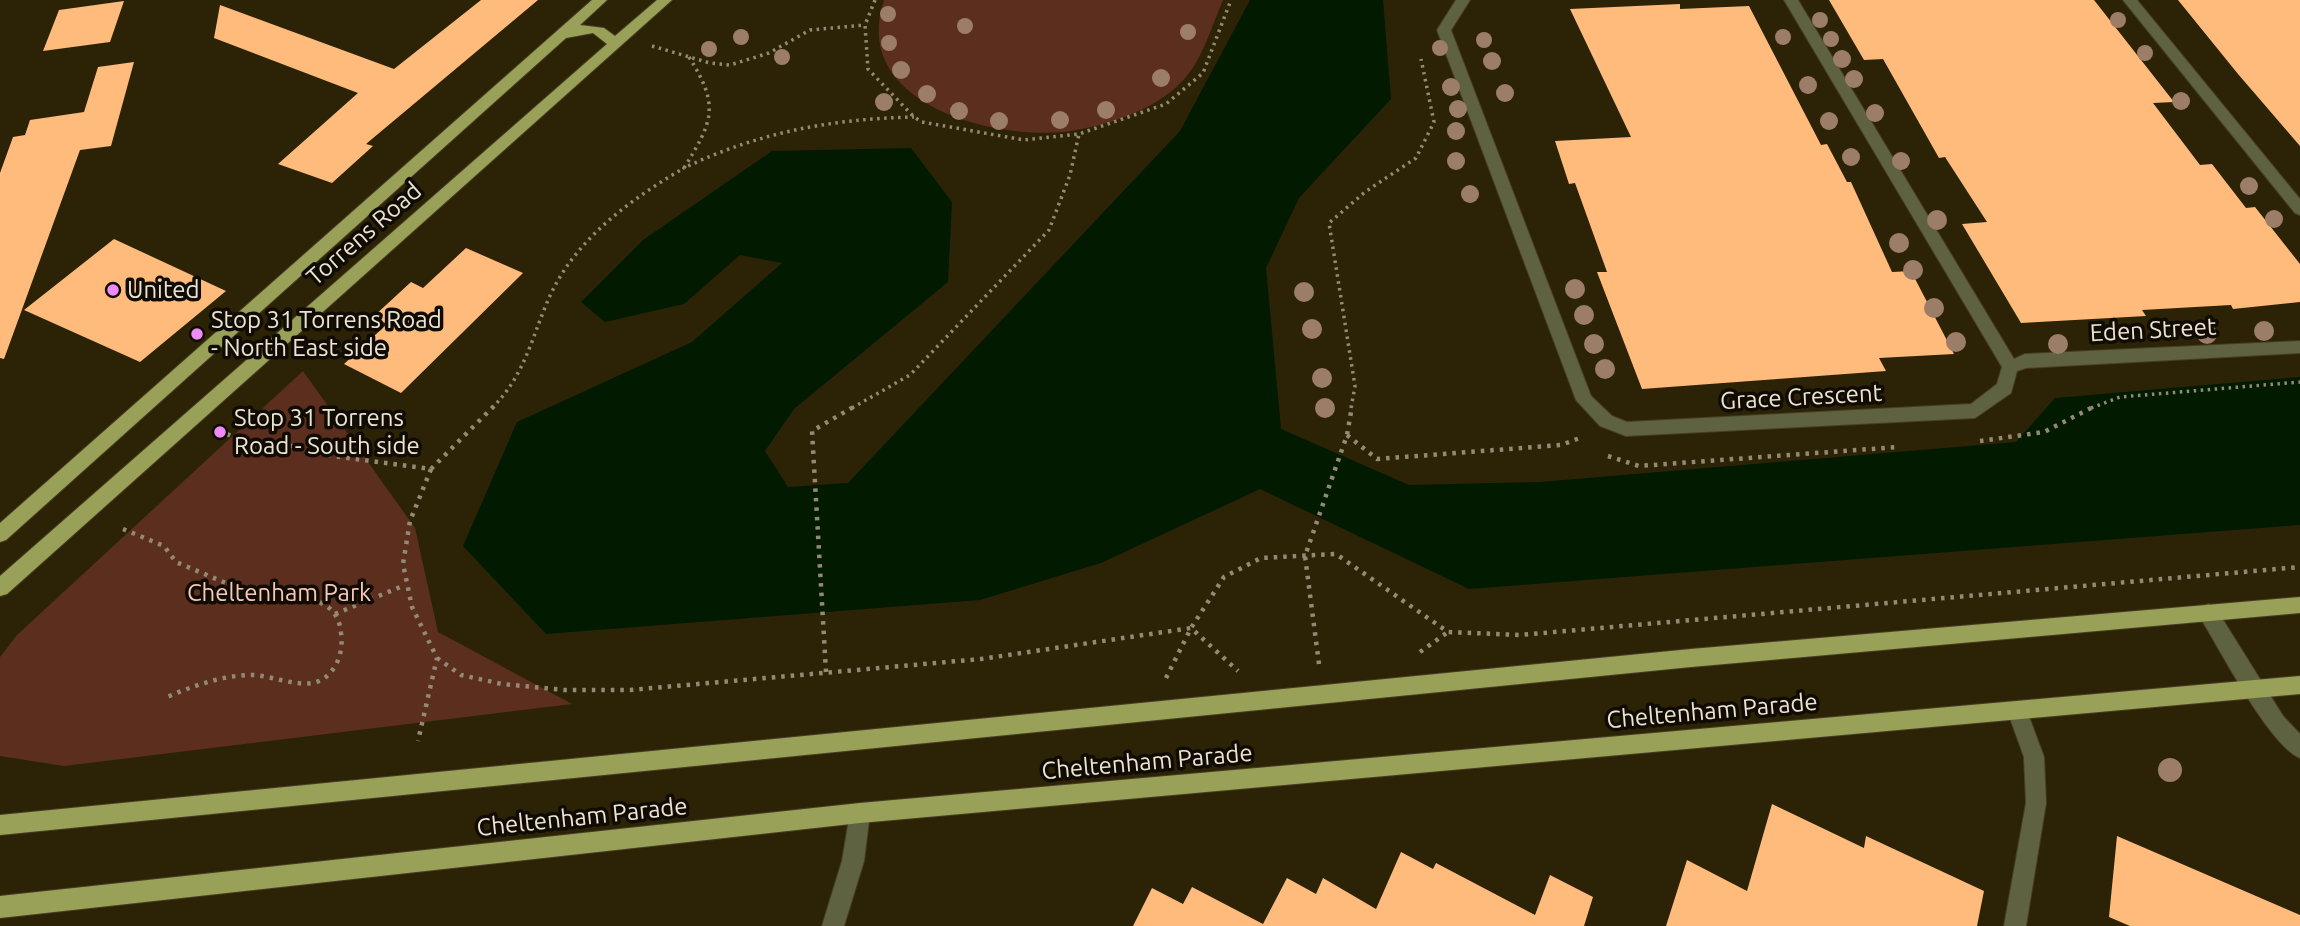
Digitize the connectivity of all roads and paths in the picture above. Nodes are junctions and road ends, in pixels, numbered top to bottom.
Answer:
1 (600, 0) edge
2 (665, 0) edge
3 (875, 0) edge
4 (1231, 0) edge
5 (1463, 0) edge
6 (1791, 0) edge
7 (2130, 0) edge
8 (865, 25) junction
9 (557, 38) junction
10 (648, 44) dead end
11 (615, 45) junction
12 (1420, 50) dead end
13 (689, 57) junction
14 (914, 117) junction
15 (1079, 134) junction
16 (684, 167) junction
17 (2300, 209) edge
18 (2300, 347) edge
19 (2010, 367) junction
20 (227, 434) dead end
21 (1347, 436) junction
22 (1590, 444) dead end
23 (1601, 451) dead end
24 (1659, 465) dead end
25 (431, 469) junction
26 (122, 529) dead end
27 (0, 534) edge
28 (1305, 556) junction
29 (2300, 567) edge
30 (405, 585) junction
31 (0, 588) edge
32 (2300, 605) edge
33 (2208, 613) junction
34 (335, 614) junction
35 (1191, 628) junction
36 (1448, 632) junction
37 (1413, 657) dead end
38 (437, 658) junction
39 (1329, 663) dead end
40 (1320, 664) junction
41 (1306, 665) dead end
42 (1251, 670) dead end
43 (826, 672) junction
44 (1166, 679) dead end
45 (2300, 685) edge
46 (2253, 689) junction
47 (167, 697) dead end
48 (2017, 710) junction
49 (418, 741) dead end
50 (2300, 748) edge
51 (860, 813) junction
52 (0, 825) edge
53 (0, 907) edge
54 (833, 926) edge
55 (2015, 926) edge

1 - 9 main road, Torrens Road
2 - 11 main road, Torrens Road
3 - 8 path
4 - 15 path
5 - 19 street, Grace Crescent
6 - 19 street
7 - 17 street
8 - 13 path
8 - 14 path
9 - 11 main road
9 - 27 main road, Torrens Road
10 - 13 path
11 - 31 main road, Torrens Road
12 - 21 path
13 - 16 path
14 - 15 path
14 - 16 path
15 - 43 path
16 - 25 path
18 - 19 street, Eden Street
20 - 25 path
21 - 22 path
21 - 28 path
23 - 24 path
25 - 30 path
26 - 34 path
28 - 35 path
28 - 36 path
28 - 40 path
29 - 36 path
30 - 34 path
30 - 38 path
32 - 33 main road, Cheltenham Parade
33 - 46 street
33 - 52 main road, Cheltenham Parade
34 - 47 path
35 - 42 path
35 - 43 path
35 - 44 path
36 - 37 path
38 - 43 path
38 - 49 path
39 - 40 path
40 - 41 path
45 - 46 main road, Cheltenham Parade
46 - 48 main road, Cheltenham Parade
46 - 50 street
48 - 51 main road, Cheltenham Parade
48 - 55 street
51 - 53 main road, Cheltenham Parade
51 - 54 street

